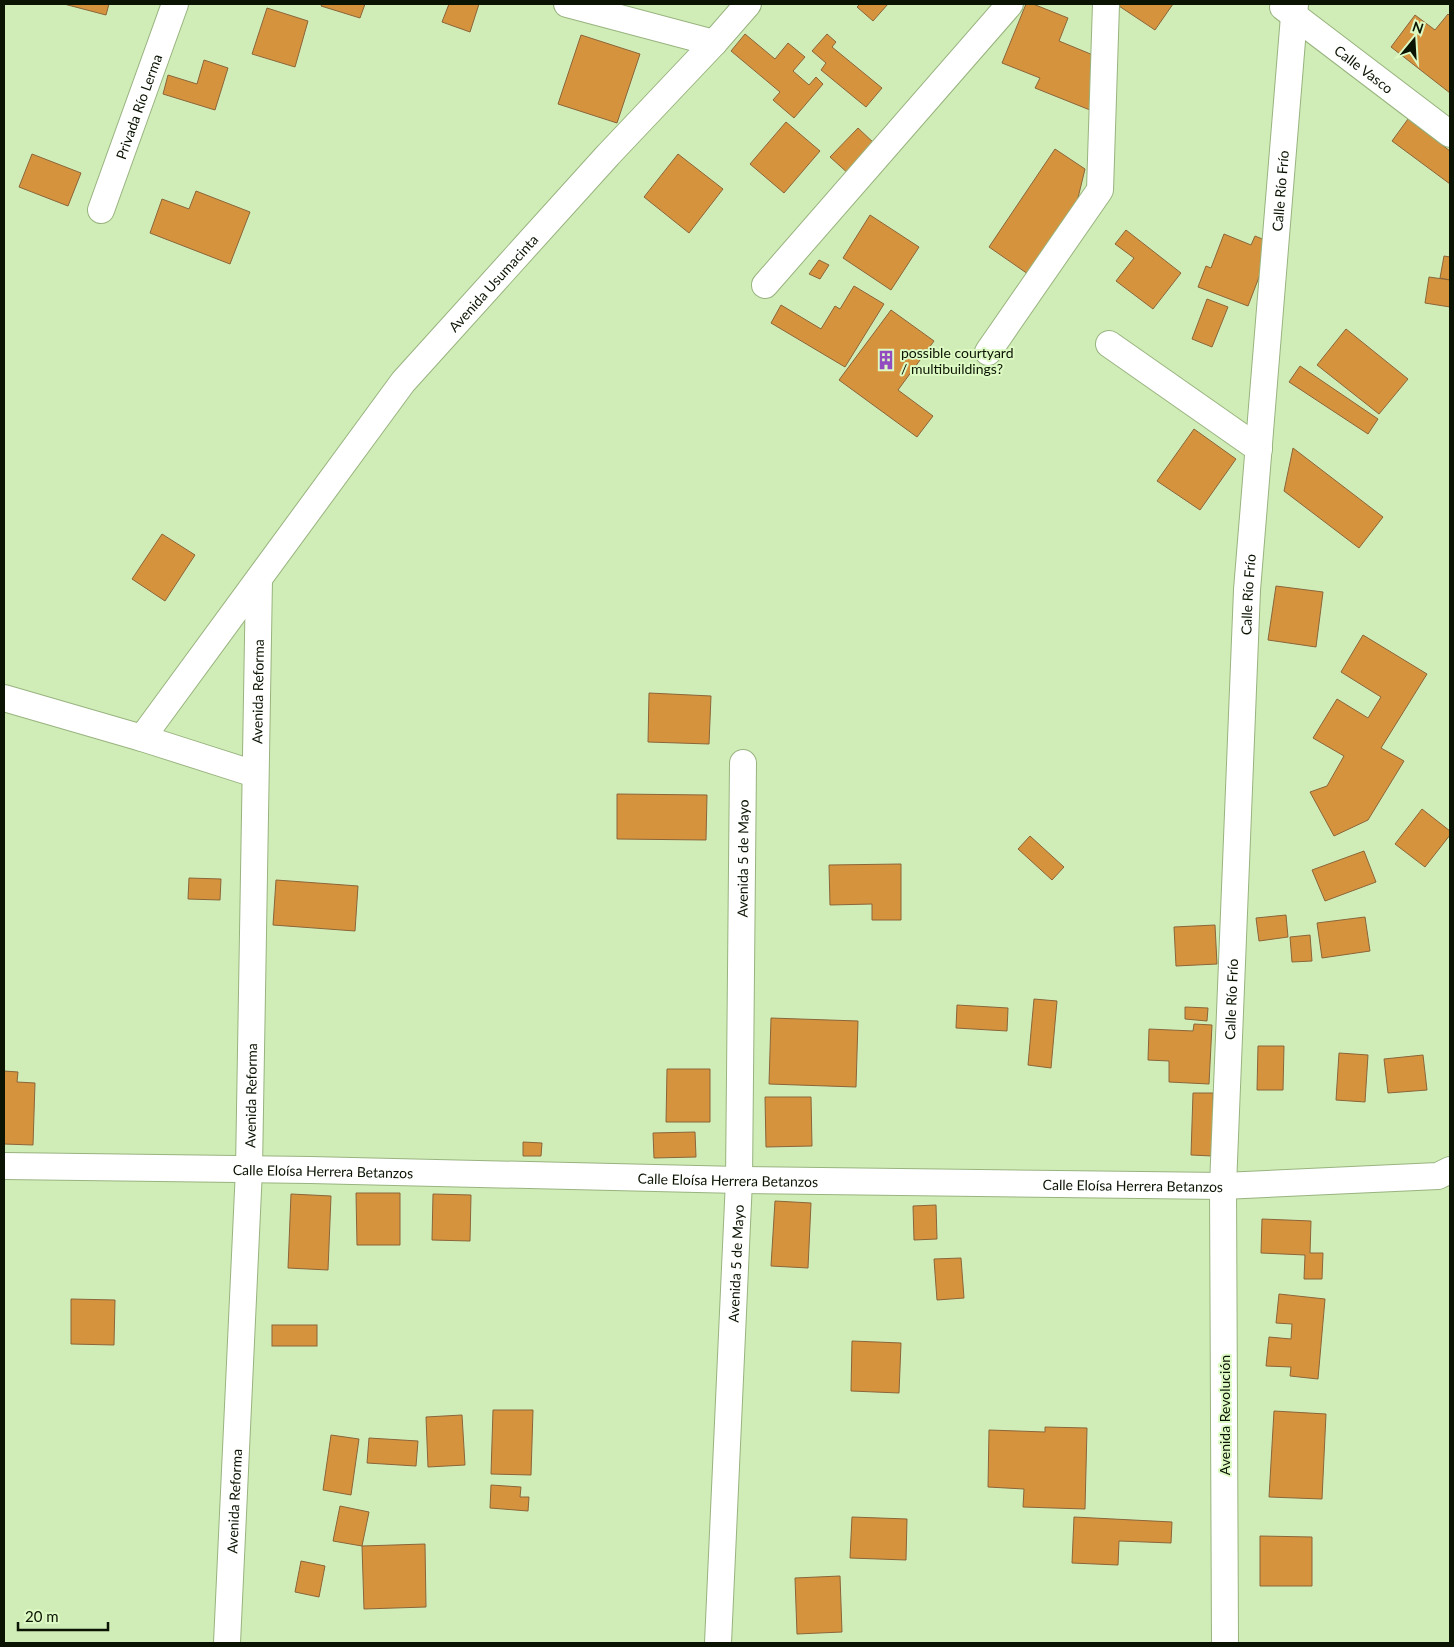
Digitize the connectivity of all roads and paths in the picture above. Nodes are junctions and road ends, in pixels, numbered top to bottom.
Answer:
1 (175, 4) edge
2 (567, 4) edge
3 (748, 4) edge
4 (1010, 4) edge
5 (1106, 4) edge
6 (1289, 8) edge
7 (714, 43) junction
8 (1450, 134) edge
9 (102, 210) dead end
10 (765, 285) dead end
11 (1109, 344) dead end
12 (988, 352) dead end
13 (1260, 449) junction
14 (259, 579) junction
15 (4, 698) edge
16 (142, 738) junction
17 (743, 762) dead end
18 (255, 774) junction
19 (4, 1166) edge
20 (249, 1169) junction
21 (1450, 1170) edge
22 (739, 1180) junction
23 (1222, 1186) junction
24 (227, 1643) edge
25 (718, 1643) edge
26 (1225, 1643) edge

1 - 9 street, Privada Río Lerma
2 - 7 street
3 - 7 street, Avenida Usumacinta
4 - 10 street
5 - 12 street
6 - 8 street, Calle Vasco
6 - 13 street, Calle Río Frío
7 - 14 street, Avenida Usumacinta
11 - 13 street
13 - 23 street, Calle Río Frío
14 - 16 street, Avenida Usumacinta
14 - 18 street, Avenida Reforma
15 - 16 street
16 - 18 street
17 - 22 street, Avenida 5 de Mayo
18 - 20 street, Avenida Reforma
19 - 20 street, Calle Eloísa Herrera Betanzos
20 - 22 street, Calle Eloísa Herrera Betanzos
20 - 24 street, Avenida Reforma
21 - 23 street, Calle Eloísa Herrera Betanzos
22 - 23 street, Calle Eloísa Herrera Betanzos
22 - 25 street, Avenida 5 de Mayo
23 - 26 street, Avenida Revolución

